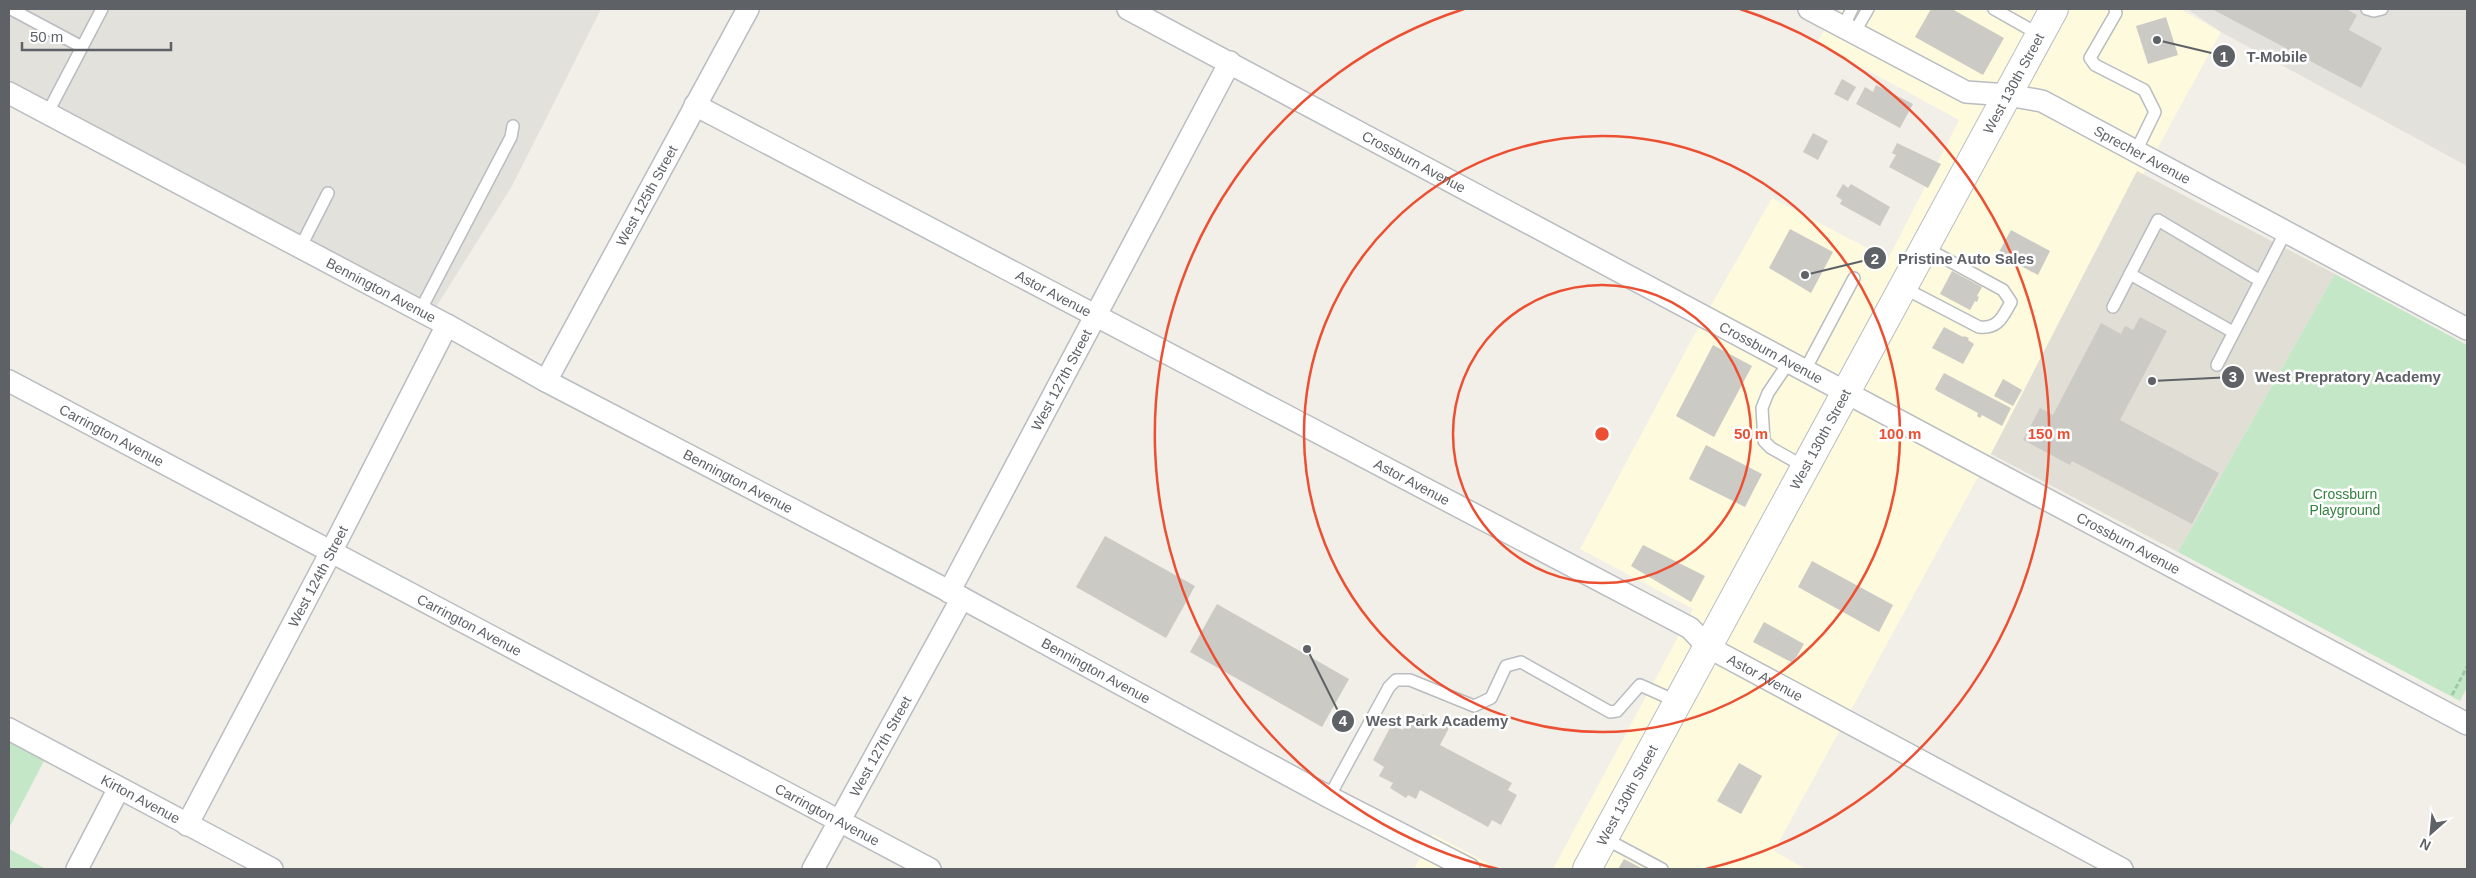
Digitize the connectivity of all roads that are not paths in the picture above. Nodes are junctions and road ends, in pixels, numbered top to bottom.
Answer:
1 (11, 9) edge
2 (102, 9) edge
3 (748, 9) edge
4 (1128, 9) edge
5 (1809, 9) edge
6 (1868, 9) edge
7 (1994, 9) edge
8 (2054, 9) edge
9 (2114, 9) edge
10 (2367, 9) edge
11 (2382, 9) edge
12 (1850, 23) edge
13 (2040, 36) junction
14 (82, 47) junction
15 (1230, 62) junction
16 (9, 93) edge
17 (2008, 94) junction
18 (695, 105) junction
19 (47, 114) junction
20 (513, 126) dead end
21 (2136, 152) junction
22 (328, 193) dead end
23 (2286, 231) junction
24 (1924, 247) junction
25 (300, 248) junction
26 (2130, 274) junction
27 (1854, 278) dead end
28 (2258, 280) junction
29 (1902, 287) junction
30 (2113, 307) dead end
31 (420, 311) junction
32 (1096, 315) junction
33 (447, 325) junction
34 (2467, 329) edge
35 (2233, 332) junction
36 (2217, 365) dead end
37 (1797, 366) junction
38 (9, 381) edge
39 (546, 381) junction
40 (1844, 392) junction
41 (1805, 467) junction
42 (331, 552) junction
43 (956, 595) junction
44 (1708, 647) junction
45 (1678, 702) junction
46 (2467, 724) edge
47 (9, 730) edge
48 (119, 788) junction
49 (1329, 798) junction
50 (838, 820) junction
51 (187, 824) junction
52 (1603, 838) junction
53 (78, 869) edge
54 (272, 869) edge
55 (813, 869) edge
56 (930, 869) edge
57 (1469, 869) edge
58 (1587, 869) edge
59 (1662, 869) edge
60 (2122, 869) edge

1 - 14 lane
2 - 14 lane
3 - 18 street, West 125th Street
4 - 15 street, Crossburn Avenue
5 - 12 street, Sprecher Avenue
6 - 12 lane
7 - 13 lane
8 - 13 main road, West 130th Street
9 - 21 lane
10 - 11 lane
12 - 17 street, Sprecher Avenue
13 - 17 main road, West 130th Street
14 - 19 lane
15 - 32 street, West 127th Street
15 - 37 street, Crossburn Avenue
16 - 19 street, Bennington Avenue
17 - 21 street, Sprecher Avenue
17 - 24 main road, West 130th Street
18 - 32 street, Astor Avenue
18 - 39 street, West 125th Street
19 - 25 street, Bennington Avenue
20 - 31 lane
21 - 23 street, Sprecher Avenue
22 - 25 lane
23 - 28 lane
23 - 34 street, Sprecher Avenue
24 - 29 main road, West 130th Street
24 - 29 lane
25 - 31 street, Bennington Avenue
26 - 28 lane
26 - 30 lane
26 - 35 lane
27 - 37 lane
28 - 35 lane
29 - 40 main road, West 130th Street
31 - 33 street, Bennington Avenue
32 - 43 street, West 127th Street
32 - 44 street, Astor Avenue
33 - 39 street, Bennington Avenue
33 - 42 street, West 124th Street
35 - 36 lane
37 - 40 street, Crossburn Avenue
37 - 41 lane
38 - 42 street, Carrington Avenue
39 - 43 street, Bennington Avenue
40 - 41 main road, West 130th Street
40 - 46 street, Crossburn Avenue
41 - 44 main road, West 130th Street
42 - 50 street, Carrington Avenue
42 - 51 street, West 124th Street
43 - 49 street, Bennington Avenue
43 - 50 street, West 127th Street
44 - 45 main road, West 130th Street
44 - 60 street, Astor Avenue
45 - 49 lane
45 - 52 main road, West 130th Street
47 - 48 street, Kirton Avenue
48 - 51 street, Kirton Avenue
48 - 53 street
49 - 57 street, Bennington Avenue
50 - 55 street, West 127th Street
50 - 56 street, Carrington Avenue
51 - 54 street, Kirton Avenue
52 - 58 main road, West 130th Street
52 - 59 lane

